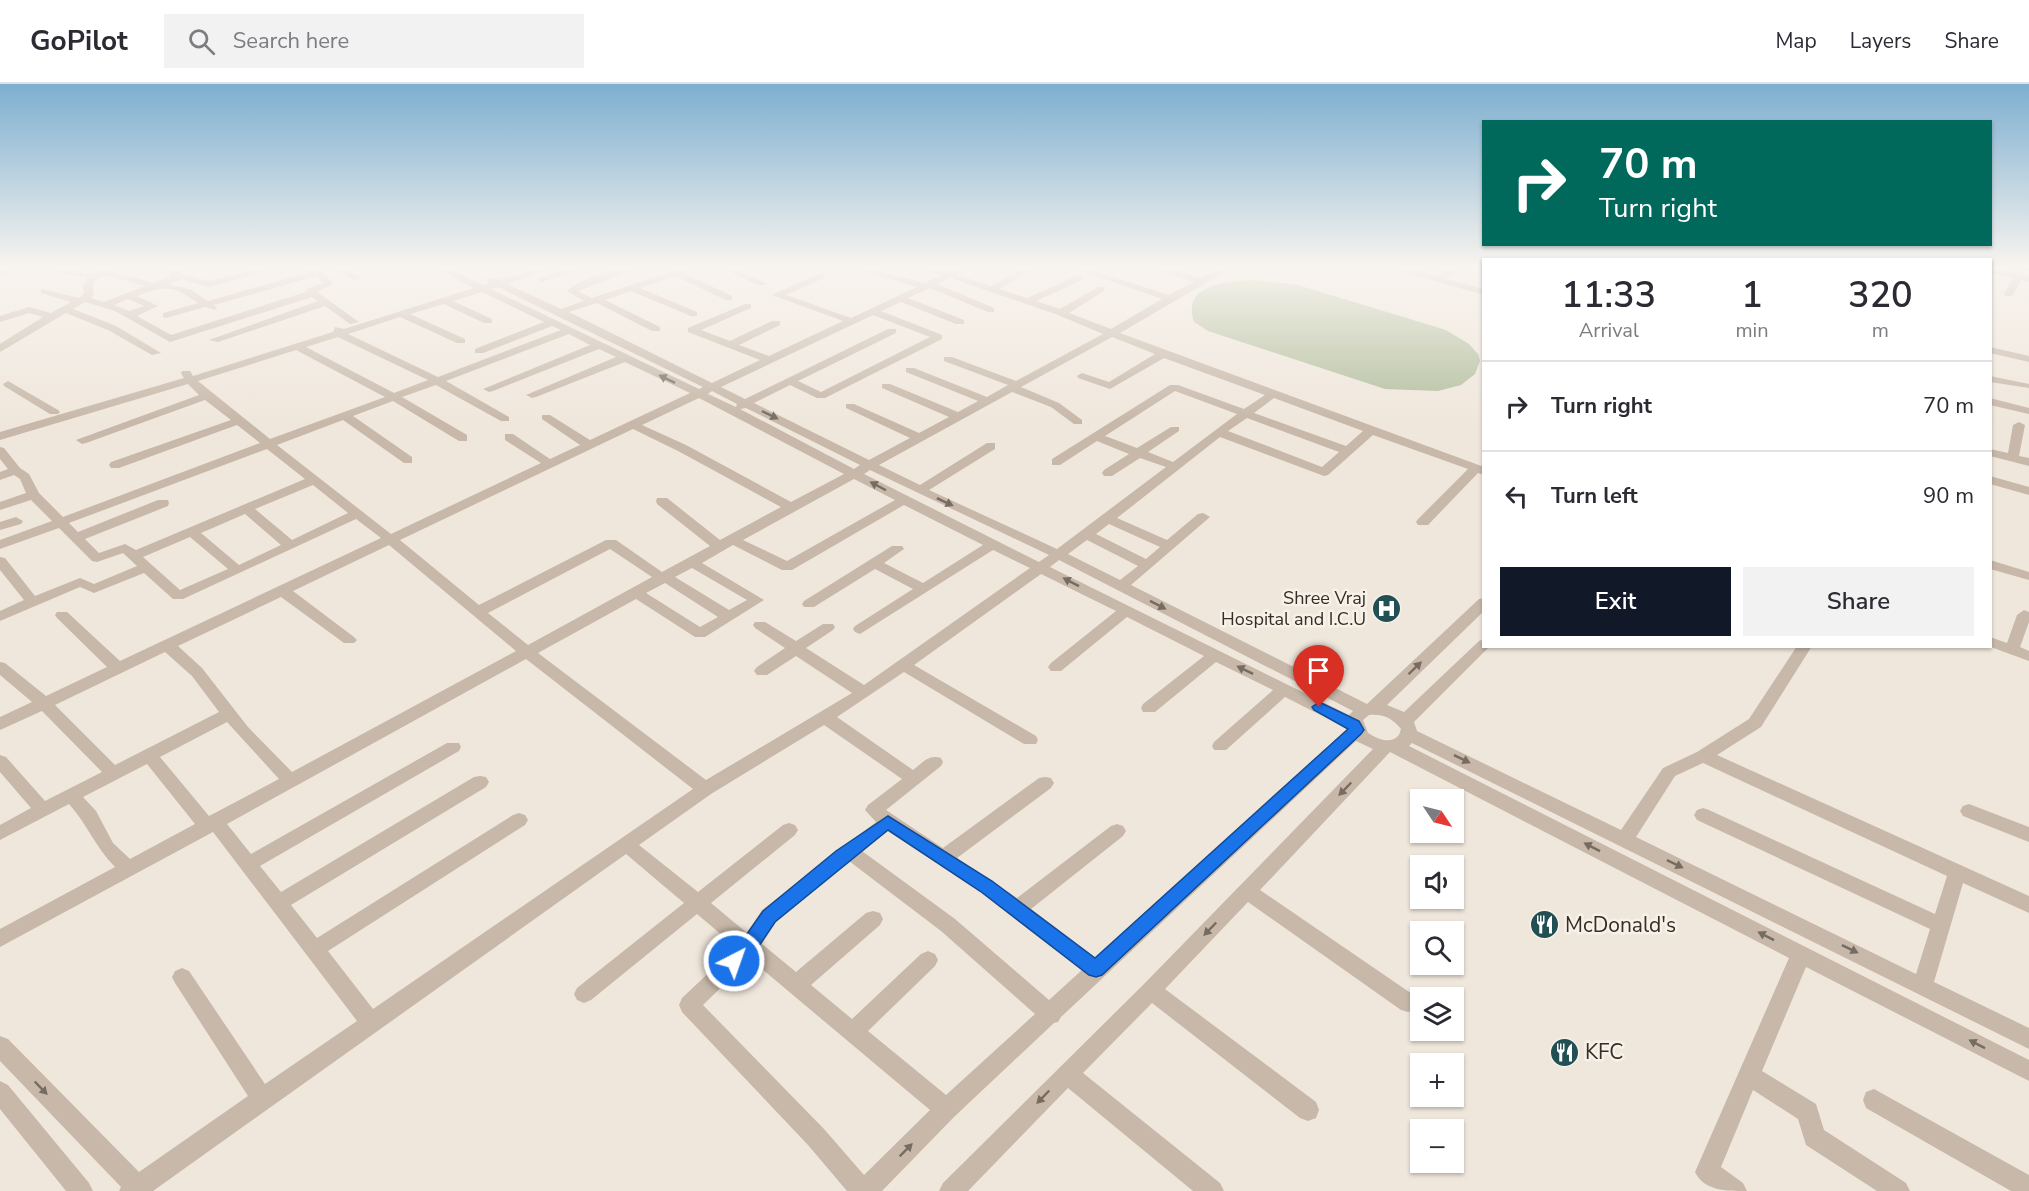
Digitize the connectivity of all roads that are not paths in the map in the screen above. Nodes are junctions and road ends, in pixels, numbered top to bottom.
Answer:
1 (45, 319) edge
2 (89, 319) edge
3 (135, 319) edge
4 (233, 319) edge
5 (277, 319) edge
6 (349, 319) edge
7 (366, 319) edge
8 (383, 319) edge
9 (411, 319) edge
10 (483, 319) edge
11 (544, 319) edge
12 (574, 319) edge
13 (635, 319) edge
14 (718, 319) edge
15 (844, 319) edge
16 (856, 319) edge
17 (891, 319) edge
18 (952, 319) edge
19 (1077, 319) edge
20 (1136, 319) edge
21 (488, 321) dead end
22 (851, 321) junction
23 (354, 322) junction
24 (960, 322) dead end
25 (551, 323) junction
26 (776, 323) dead end
27 (656, 328) dead end
28 (339, 330) junction
29 (892, 331) dead end
30 (569, 332) junction
31 (1114, 332) junction
32 (214, 340) dead end
33 (461, 341) dead end
34 (1992, 341) edge
35 (599, 345) junction
36 (730, 345) junction
37 (296, 346) junction
38 (0, 349) edge
39 (1992, 350) edge
40 (2029, 350) edge
41 (479, 351) dead end
42 (156, 353) dead end
43 (1163, 354) junction
44 (624, 358) junction
45 (948, 359) dead end
46 (2029, 359) edge
47 (769, 360) junction
48 (910, 370) dead end
49 (188, 376) junction
50 (1082, 376) dead end
51 (1992, 379) edge
52 (438, 381) junction
53 (784, 383) junction
54 (8, 384) dead end
55 (886, 386) dead end
56 (2025, 386) dead end
57 (711, 387) junction
58 (1014, 387) junction
59 (489, 388) dead end
60 (698, 393) junction
61 (1273, 394) junction
62 (532, 395) dead end
63 (207, 396) junction
64 (393, 396) junction
65 (988, 401) junction
66 (1992, 402) edge
67 (746, 403) junction
68 (850, 406) dead end
69 (733, 410) junction
70 (2029, 411) edge
71 (54, 412) junction
72 (1244, 414) junction
73 (343, 415) junction
74 (546, 417) dead end
75 (959, 417) junction
76 (505, 418) dead end
77 (239, 421) junction
78 (1078, 422) dead end
79 (633, 425) junction
80 (2019, 426) dead end
81 (0, 429) edge
82 (1175, 429) dead end
83 (1371, 430) junction
84 (1218, 432) junction
85 (0, 436) edge
86 (509, 437) dead end
87 (1096, 437) junction
88 (463, 438) dead end
89 (920, 438) junction
90 (82, 440) dead end
91 (268, 444) junction
92 (590, 446) junction
93 (991, 446) dead end
94 (1347, 451) junction
95 (1136, 452) junction
96 (1, 453) edge
97 (1992, 453) edge
98 (2013, 458) junction
99 (408, 460) dead end
100 (1056, 462) dead end
101 (2029, 462) edge
102 (550, 464) junction
103 (115, 465) dead end
104 (870, 465) junction
105 (1176, 467) junction
106 (1480, 470) edge
107 (16, 471) junction
108 (854, 473) junction
109 (1108, 473) dead end
110 (0, 476) edge
111 (314, 480) junction
112 (1992, 481) edge
113 (920, 490) junction
114 (2029, 491) edge
115 (33, 495) junction
116 (904, 500) junction
117 (662, 501) dead end
118 (163, 503) dead end
119 (0, 506) edge
120 (792, 508) junction
121 (247, 509) junction
122 (358, 513) junction
123 (1203, 517) dead end
124 (1108, 519) junction
125 (16, 521) dead end
126 (61, 522) junction
127 (1423, 522) dead end
128 (0, 526) edge
129 (192, 532) junction
130 (1086, 534) junction
131 (77, 537) junction
132 (391, 540) junction
133 (726, 543) junction
134 (993, 544) junction
135 (0, 545) edge
136 (290, 545) junction
137 (1168, 546) junction
138 (897, 549) dead end
139 (1058, 555) junction
140 (134, 556) junction
141 (0, 561) edge
142 (692, 562) junction
143 (874, 563) junction
144 (1147, 565) junction
145 (1992, 565) edge
146 (1041, 566) junction
147 (146, 567) junction
148 (237, 570) junction
149 (2029, 576) edge
150 (664, 577) junction
151 (1122, 586) junction
152 (922, 588) junction
153 (283, 591) junction
154 (636, 593) junction
155 (33, 602) junction
156 (809, 604) dead end
157 (1482, 604) edge
158 (1125, 610) junction
159 (478, 612) junction
160 (62, 615) dead end
161 (0, 616) edge
162 (729, 617) junction
163 (2029, 617) edge
164 (760, 625) dead end
165 (828, 627) dead end
166 (860, 629) dead end
167 (349, 640) dead end
168 (1992, 643) edge
169 (167, 645) junction
170 (1482, 646) edge
171 (1804, 648) edge
172 (797, 649) junction
173 (2012, 650) junction
174 (527, 652) junction
175 (1215, 655) junction
176 (2029, 656) edge
177 (903, 665) junction
178 (0, 667) edge
179 (1056, 667) dead end
180 (118, 669) junction
181 (762, 671) dead end
182 (1284, 689) junction
183 (864, 693) junction
184 (45, 703) junction
185 (1149, 708) dead end
186 (1369, 709) junction
187 (229, 714) junction
188 (825, 717) junction
189 (0, 724) edge
190 (1355, 727) junction
191 (1399, 737) junction
192 (1030, 740) dead end
193 (1220, 746) dead end
194 (453, 747) dead end
195 (149, 755) junction
196 (1703, 756) junction
197 (0, 761) edge
198 (936, 762) dead end
199 (113, 773) junction
200 (914, 778) junction
201 (291, 781) junction
202 (480, 782) dead end
203 (1045, 783) dead end
204 (705, 789) junction
205 (71, 795) junction
206 (43, 810) junction
207 (1969, 811) dead end
208 (1703, 815) dead end
209 (519, 820) dead end
210 (888, 822) junction
211 (211, 824) junction
212 (789, 830) dead end
213 (1117, 831) dead end
214 (0, 833) edge
215 (2029, 835) edge
216 (1625, 839) junction
217 (626, 844) junction
218 (849, 851) junction
219 (943, 858) junction
220 (249, 864) junction
221 (128, 869) junction
222 (1957, 872) junction
223 (1247, 891) junction
224 (697, 902) junction
225 (279, 903) junction
226 (2029, 905) edge
227 (1017, 909) junction
228 (873, 919) dead end
229 (1942, 926) junction
230 (0, 939) edge
231 (749, 946) junction
232 (315, 949) junction
233 (1802, 954) junction
234 (928, 960) dead end
235 (1096, 969) junction
236 (182, 977) dead end
237 (796, 985) junction
238 (1923, 985) junction
239 (1152, 990) junction
240 (584, 994) dead end
241 (1408, 1004) dead end
242 (1051, 1015) junction
243 (370, 1021) junction
244 (853, 1032) junction
245 (2029, 1039) edge
246 (0, 1046) edge
247 (2029, 1071) edge
248 (1066, 1073) junction
249 (1750, 1076) junction
250 (0, 1092) edge
251 (262, 1098) junction
252 (1874, 1100) dead end
253 (946, 1109) junction
254 (1308, 1110) dead end
255 (2029, 1188) edge
256 (136, 1189) edge
257 (81, 1191) edge
258 (863, 1191) edge
259 (951, 1191) edge
260 (1212, 1191) edge
261 (1735, 1191) edge
262 (1898, 1191) edge

1 - 38 street
2 - 42 street
3 - 4 street
5 - 32 street
6 - 23 street
7 - 23 street
8 - 28 street
9 - 33 street
10 - 21 street
11 - 25 street
12 - 57 street
13 - 27 street
14 - 36 street
15 - 22 street
16 - 22 street
17 - 53 street
18 - 24 street
19 - 31 street
20 - 31 street
22 - 47 street
23 - 28 street
25 - 30 street
25 - 41 street
26 - 36 street
28 - 37 street
28 - 49 street
28 - 52 street
29 - 53 street
30 - 35 street
30 - 52 street
31 - 43 street
31 - 58 street
34 - 40 street
35 - 44 street
35 - 59 street
36 - 47 street
37 - 49 street
37 - 64 street
39 - 46 street
43 - 50 street
43 - 61 street
60 -> 44 street
44 - 62 street
45 - 58 street
47 - 57 street
48 - 65 street
49 - 63 street
49 - 71 street
49 - 85 street
51 - 56 street
52 - 64 street
52 - 76 street
53 - 67 street
54 - 71 street
55 - 75 street
57 - 60 street
57 - 67 street
58 - 65 street
58 - 78 street
60 - 69 street
60 - 79 street
61 - 72 street
61 - 83 street
63 - 77 street
63 - 90 street
64 - 73 street
64 - 88 street
65 - 75 street
66 - 70 street
67 - 69 street
67 -> 104 street
68 - 89 street
69 - 108 street
71 - 81 street
72 - 84 street
72 - 87 street
72 - 94 street
73 - 91 street
73 - 99 street
74 - 92 street
75 - 89 street
77 - 91 street
77 - 103 street
79 - 92 street
79 - 120 street
80 - 98 street
82 - 95 street
83 - 94 street
83 - 106 street
84 - 94 street
84 - 105 street
86 - 102 street
87 - 95 street
87 - 100 street
89 - 104 street
91 - 111 street
91 - 126 street
92 - 102 street
93 - 113 street
95 - 105 street
95 - 109 street
96 - 107 street
97 - 98 street
98 - 101 street
102 - 132 street
104 - 108 street
104 - 113 street
105 - 124 street
106 - 127 street
107 - 110 street
107 - 115 street
116 -> 108 street
108 - 120 street
111 - 121 street
111 - 122 street
112 - 114 street
113 -> 139 street
115 - 119 street
115 - 126 street
116 - 133 street
116 - 134 street
117 - 133 street
118 - 131 street
120 - 133 street
121 - 129 street
121 - 136 street
122 - 132 street
122 - 136 street
123 - 137 street
124 - 130 street
124 - 137 street
125 - 128 street
126 - 131 street
126 - 135 street
129 - 140 street
129 - 148 street
130 - 139 street
130 - 144 street
131 - 140 street
132 - 153 street
132 - 159 street
133 - 142 street
134 - 146 street
134 - 152 street
136 - 148 street
137 - 144 street
138 - 143 street
139 - 146 street
139 - 151 street
140 - 147 street
141 - 155 street
142 - 150 street
142 - 162 street
143 - 152 street
143 - 156 street
144 - 151 street
145 - 149 street
158 -> 146 street
146 - 177 street
147 - 148 street
147 - 155 street
150 - 154 street
150 - 159 street
150 - 162 street
151 -> 186 street
152 - 166 street
153 - 167 street
153 - 169 street
154 - 162 street
154 - 174 street
155 - 161 street
186 -> 157 street
158 - 175 street
158 - 179 street
159 - 174 street
160 - 180 street
163 - 173 street
164 - 172 street
165 - 172 street
168 - 173 street
169 - 180 street
169 - 187 street
170 - 191 street
171 - 196 street
172 - 181 street
172 - 183 street
173 - 176 street
174 - 201 street
174 - 204 street
182 -> 175 street
175 - 185 street
177 - 183 street
177 - 192 street
178 - 184 street
180 - 184 street
182 - 190 street
182 - 193 street
183 - 188 street
184 - 189 street
184 - 199 street
186 - 190 street
186 - 191 street
187 - 195 street
187 - 201 street
188 - 200 street
188 - 204 street
190 - 191 street
190 - 235 street
191 -> 216 street
191 -> 223 street
233 -> 191 street
194 - 220 street
195 - 199 street
195 - 211 street
196 - 216 street
196 - 222 street
197 - 206 street
198 - 200 street
199 - 205 street
200 - 210 street
201 - 211 street
202 - 225 street
203 - 219 street
204 - 217 street
205 - 206 street
205 - 221 street
206 - 214 street
207 - 215 street
208 - 229 street
209 - 232 street
210 - 218 street
210 - 219 street
211 - 220 street
211 - 221 street
212 - 224 street
213 - 227 street
216 -> 238 street
217 - 224 street
217 - 243 street
218 - 231 street
218 - 242 street
219 - 227 street
220 - 225 street
221 - 230 street
222 - 226 street
222 - 229 street
223 -> 239 street
223 - 241 street
224 - 231 street
224 - 240 street
225 - 232 street
227 - 235 street
228 - 237 street
229 - 238 street
231 - 237 street
231 - 258 street
232 - 243 street
247 -> 233 street
233 - 249 street
234 - 244 street
235 - 242 street
236 - 251 street
237 - 244 street
238 - 245 street
239 - 248 street
239 - 254 street
242 - 253 street
243 - 251 street
244 - 253 street
246 -> 256 street
248 -> 259 street
248 - 260 street
249 - 261 street
249 - 262 street
250 - 257 street
251 - 256 street
252 - 255 street
258 -> 253 street

